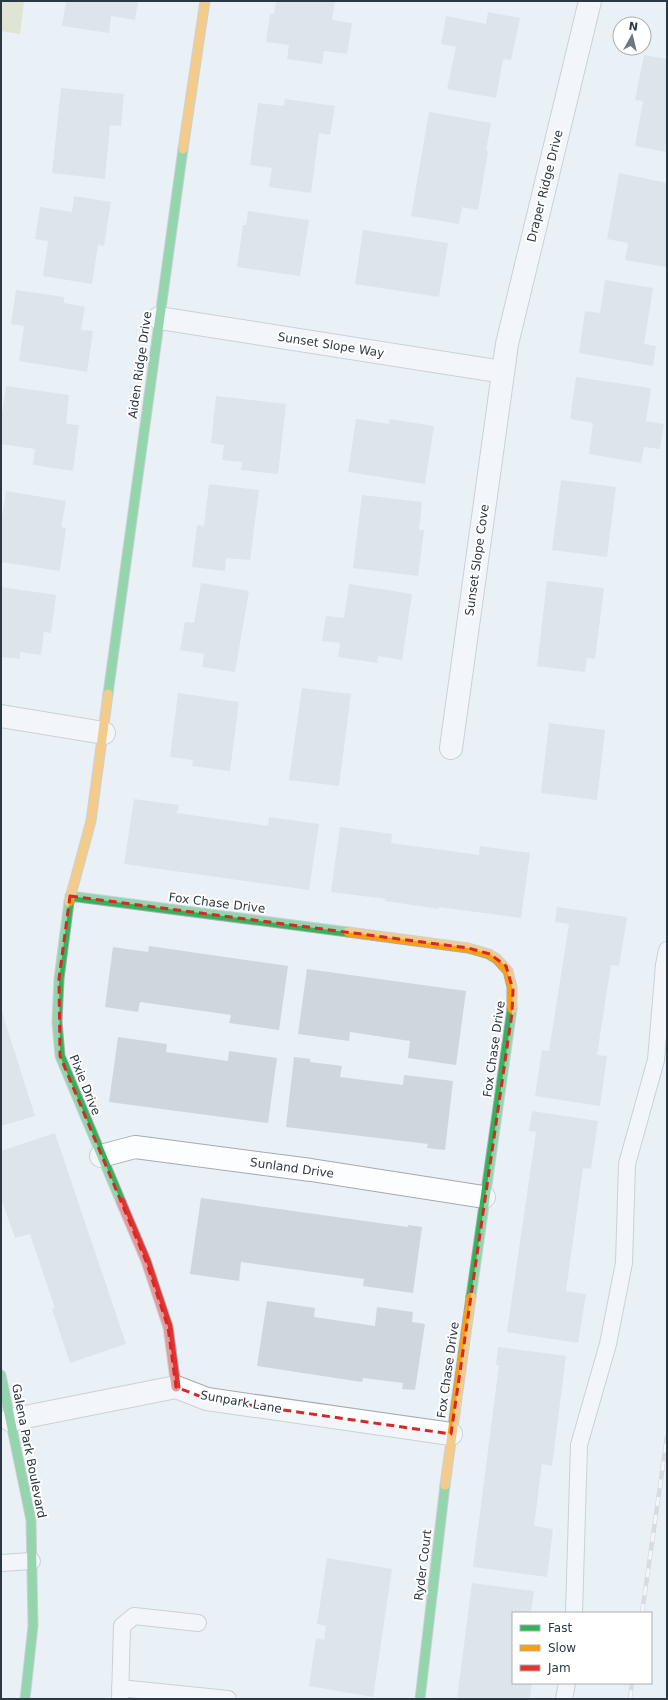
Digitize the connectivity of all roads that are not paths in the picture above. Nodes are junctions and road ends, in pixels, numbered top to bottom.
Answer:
1 (205, 1) edge
2 (590, 1) edge
3 (159, 318) junction
4 (503, 372) junction
5 (1, 716) edge
6 (104, 733) junction
7 (451, 748) dead end
8 (70, 896) junction
9 (667, 950) edge
10 (101, 1156) junction
11 (484, 1196) junction
12 (1, 1375) edge
13 (176, 1387) junction
14 (10, 1420) junction
15 (451, 1434) junction
16 (32, 1561) junction
17 (1, 1563) edge
18 (574, 1612) edge
19 (198, 1623) dead end
20 (567, 1684) edge
21 (120, 1693) edge
22 (25, 1699) edge
23 (228, 1699) edge
24 (420, 1699) edge
25 (564, 1699) edge

1 - 3 street, Aiden Ridge Drive
2 - 4 street, Draper Ridge Drive
3 - 4 street, Sunset Slope Way
3 - 6 street, Aiden Ridge Drive
4 - 7 street, Sunset Slope Cove
5 - 6 street
6 - 8 street, Pixie Drive
8 - 10 street, Pixie Drive
8 - 11 street, Fox Chase Drive
9 - 18 lane
10 - 11 street, Sunland Drive
10 - 13 street, Pixie Drive
11 - 15 street, Fox Chase Drive
12 - 14 street, Galena Park Boulevard
13 - 14 street
13 - 15 street, Sunpark Lane
14 - 16 street, Galena Park Boulevard
15 - 24 street, Ryder Court
16 - 17 lane
16 - 22 street, Galena Park Boulevard
19 - 21 lane
20 - 25 lane
21 - 23 lane

